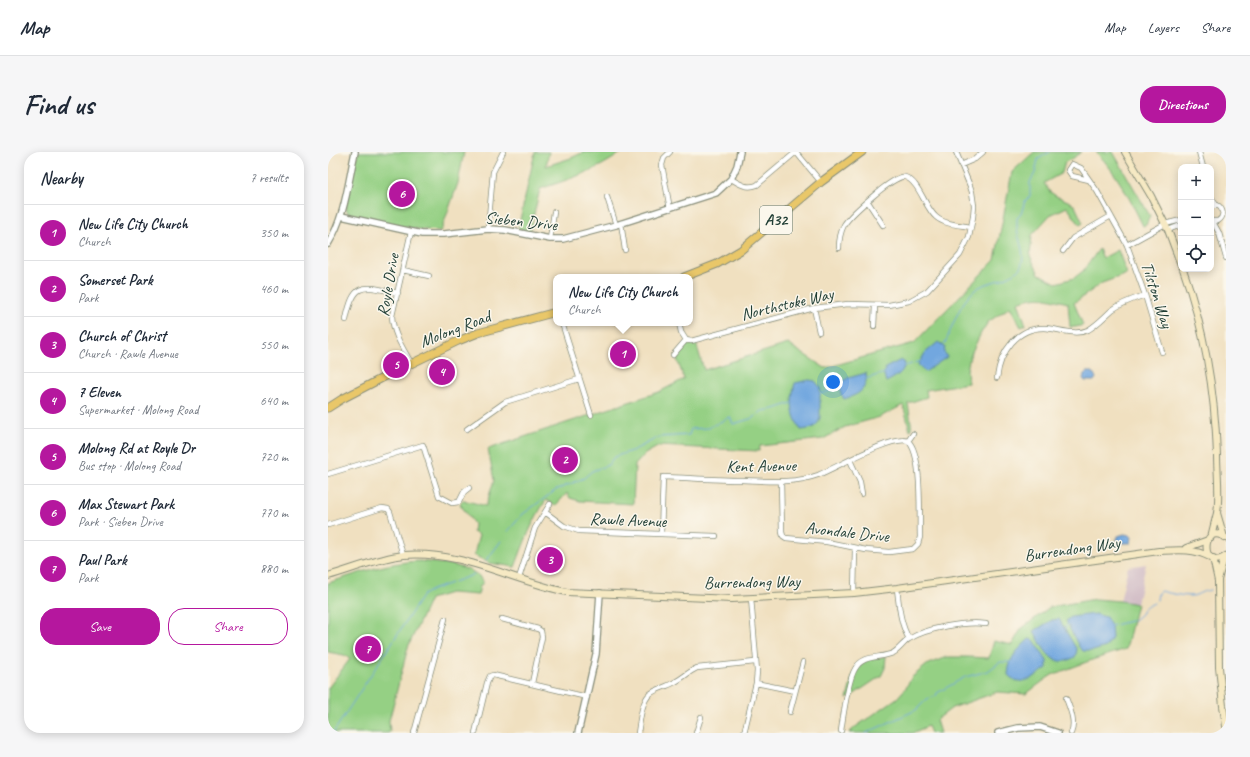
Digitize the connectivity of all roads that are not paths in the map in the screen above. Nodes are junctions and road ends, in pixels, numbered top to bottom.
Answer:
1 (354, 152) edge
2 (503, 152) edge
3 (670, 152) edge
4 (740, 152) edge
5 (796, 152) edge
6 (862, 152) edge
7 (956, 152) edge
8 (982, 152) edge
9 (1124, 152) edge
10 (1199, 152) edge
11 (1202, 164) edge
12 (961, 165) junction
13 (731, 179) junction
14 (1089, 180) dead end
15 (821, 182) junction
16 (607, 198) dead end
17 (868, 202) junction
18 (1214, 206) edge
19 (670, 208) junction
20 (1224, 208) edge
21 (554, 212) dead end
22 (341, 216) junction
23 (1111, 216) junction
24 (1223, 217) edge
25 (1178, 222) edge
26 (618, 224) junction
27 (883, 225) dead end
28 (1178, 225) edge
29 (1214, 225) edge
30 (971, 227) junction
31 (1167, 227) junction
32 (488, 229) junction
33 (411, 232) junction
34 (1219, 233) junction
35 (550, 239) junction
36 (328, 244) edge
37 (1126, 245) junction
38 (839, 248) dead end
39 (626, 250) dead end
40 (1063, 250) dead end
41 (1178, 257) edge
42 (1226, 258) edge
43 (403, 270) junction
44 (1183, 272) edge
45 (692, 274) edge
46 (429, 276) dead end
47 (398, 293) junction
48 (1145, 295) junction
49 (875, 306) junction
50 (814, 308) junction
51 (553, 313) edge
52 (346, 320) dead end
53 (563, 326) edge
54 (680, 326) edge
55 (874, 326) dead end
56 (819, 332) dead end
57 (686, 340) junction
58 (1162, 352) dead end
59 (673, 356) dead end
60 (411, 363) junction
61 (997, 378) dead end
62 (579, 379) junction
63 (328, 408) edge
64 (591, 415) dead end
65 (467, 429) dead end
66 (913, 434) dead end
67 (908, 441) junction
68 (850, 460) junction
69 (328, 474) edge
70 (781, 482) junction
71 (469, 488) dead end
72 (862, 494) dead end
73 (550, 504) dead end
74 (545, 512) junction
75 (1217, 512) junction
76 (328, 525) edge
77 (661, 534) junction
78 (716, 536) dead end
79 (1210, 538) junction
80 (1225, 538) edge
81 (856, 549) junction
82 (1182, 549) junction
83 (403, 555) junction
84 (1226, 556) edge
85 (1211, 557) junction
86 (328, 576) edge
87 (519, 578) junction
88 (1218, 581) junction
89 (897, 588) junction
90 (600, 593) junction
91 (854, 593) junction
92 (751, 598) junction
93 (445, 619) dead end
94 (502, 619) dead end
95 (986, 624) dead end
96 (909, 639) junction
97 (755, 662) junction
98 (802, 662) dead end
99 (532, 683) junction
100 (756, 683) junction
101 (795, 691) junction
102 (586, 696) junction
103 (1066, 698) dead end
104 (790, 712) dead end
105 (701, 717) dead end
106 (1226, 726) edge
107 (842, 731) dead end
108 (414, 733) edge
109 (475, 733) edge
110 (578, 733) edge
111 (638, 733) edge
112 (696, 733) edge
113 (744, 733) edge
114 (998, 733) edge
115 (1058, 733) edge
116 (1071, 733) edge

1 - 22 street
2 - 32 street
3 - 19 street
4 - 13 street, Sieben Drive
5 - 13 street
5 - 15 street
6 - 15 highway, A32
7 - 12 street, Northstoke Way
8 - 12 street
9 - 31 main road
10 - 11 street
12 - 30 street, Northstoke Way
13 - 19 street, Sieben Drive
14 - 23 street, Tilston Way
15 - 45 highway, A32
16 - 26 street
17 - 27 street
17 - 30 street
17 - 38 street
18 - 20 street
19 - 26 street, Sieben Drive
20 - 24 street
21 - 35 street
22 - 33 street, Sieben Drive
22 - 36 street
23 - 37 street, Tilston Way
23 - 40 street
24 - 34 street
25 - 31 street
26 - 35 street, Sieben Drive
26 - 39 street
28 - 31 street
29 - 34 street
30 - 49 street, Northstoke Way
31 - 37 street, Tilston Way
31 - 41 main road
32 - 33 street, Sieben Drive
32 - 35 street, Sieben Drive
33 - 43 street, Royle Drive
34 - 42 street
37 - 48 street, Tilston Way
43 - 46 street
43 - 47 street, Royle Drive
44 - 75 main road
47 - 52 street
47 - 60 street, Royle Drive
48 - 58 street, Tilston Way
48 - 61 street
49 - 50 street, Northstoke Way
49 - 55 street
50 - 56 street
50 - 57 street, Northstoke Way
51 - 60 highway, Molong Road
53 - 62 street
54 - 57 street
57 - 59 street
60 - 63 highway, Molong Road
62 - 64 street
62 - 65 street
66 - 67 street
67 - 68 street, Kent Avenue
67 - 81 street, Avondale Drive
68 - 70 street, Kent Avenue
68 - 72 street
69 - 71 street
70 - 77 street, Kent Avenue
70 - 81 street, Avondale Drive
73 - 74 street
74 - 77 street, Rawle Avenue
74 - 87 street
75 - 79 main road
75 - 80 main road
76 - 83 street
77 - 78 street, Rawle Avenue
79 - 80 main road, Burrendong Way
79 - 82 main road, Burrendong Way
79 - 85 main road
81 - 91 street
82 - 85 main road, Burrendong Way
82 - 89 main road, Burrendong Way
83 - 86 main road, Burrendong Way
83 - 87 main road, Burrendong Way
84 - 85 main road
84 - 88 main road
85 - 88 main road
87 - 90 main road, Burrendong Way
88 - 106 main road
89 - 91 main road, Burrendong Way
89 - 96 street
90 - 92 main road, Burrendong Way
90 - 102 street
91 - 92 main road, Burrendong Way
92 - 97 street
93 - 108 street
94 - 99 street
95 - 96 street
96 - 107 street
97 - 100 street
97 - 111 street
98 - 101 street
99 - 102 street
99 - 109 street
100 - 101 street
100 - 113 street
101 - 104 street
102 - 110 street
103 - 116 street
105 - 112 street
114 - 115 street

